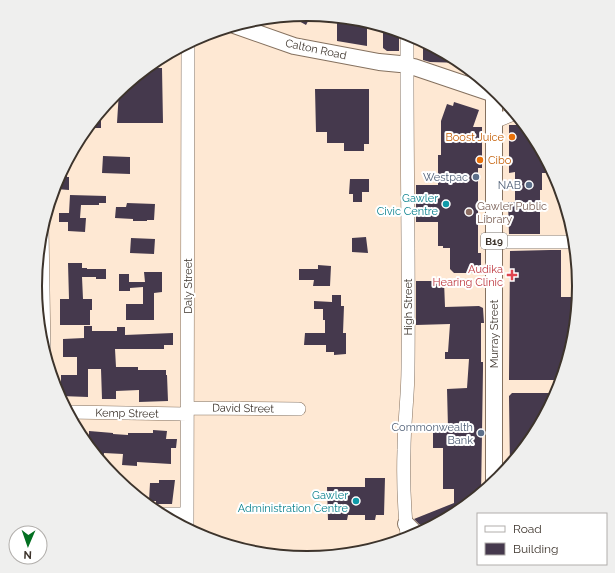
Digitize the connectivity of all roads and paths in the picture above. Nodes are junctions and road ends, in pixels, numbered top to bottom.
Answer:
1 (243, 29) edge
2 (407, 40) edge
3 (188, 49) edge
4 (407, 66) junction
5 (485, 89) edge
6 (494, 98) edge
7 (510, 115) edge
8 (494, 122) junction
9 (494, 242) junction
10 (569, 242) edge
11 (299, 409) dead end
12 (187, 411) junction
13 (74, 412) edge
14 (494, 475) edge
15 (172, 514) edge
16 (187, 514) junction
17 (187, 523) edge
18 (408, 531) edge

1 - 4 main road, Calton Road
2 - 4 street, High Street
3 - 12 street, Daly Street
4 - 5 main road, Calton Road
4 - 18 street, High Street
6 - 8 main road, Murray Street / B19
7 - 8 street
8 - 9 main road, Murray Street / B19
9 - 10 street
9 - 14 main road, Murray Street / B19
11 - 12 street, David Street
12 - 13 street, Kemp Street
12 - 16 street, Daly Street
15 - 16 street
16 - 17 street, Daly Street

